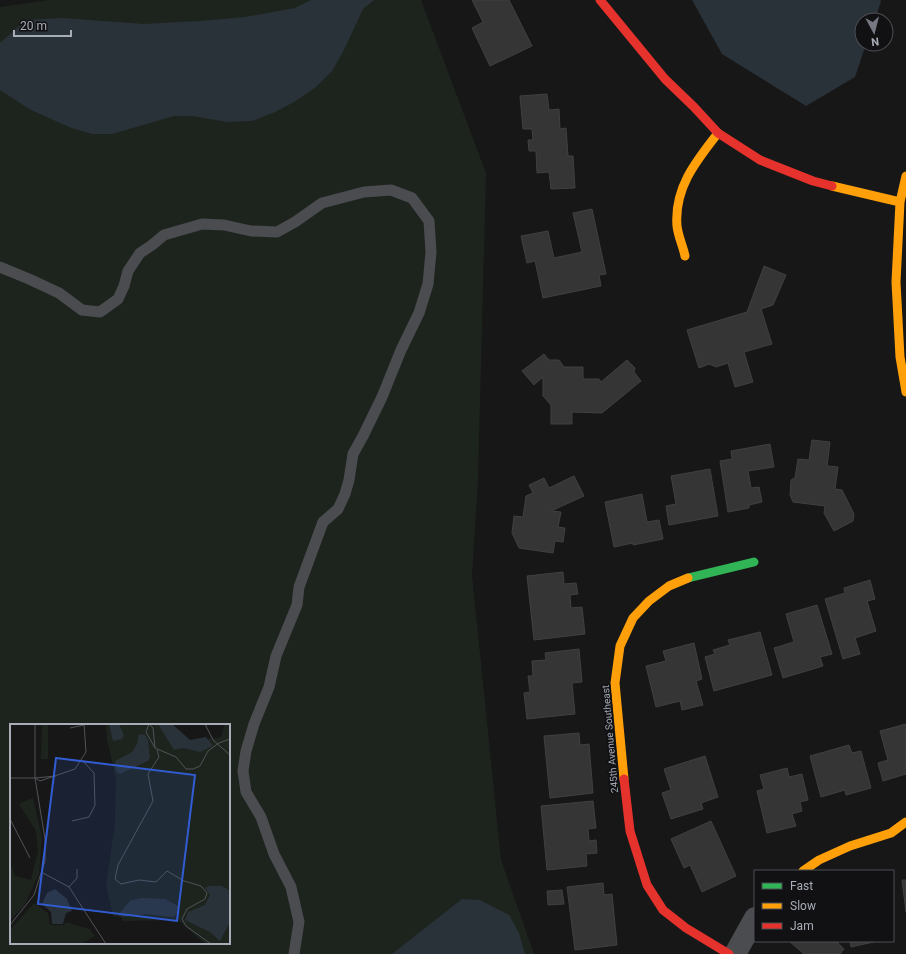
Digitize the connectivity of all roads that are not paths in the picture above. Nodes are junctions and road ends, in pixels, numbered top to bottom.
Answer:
1 (600, 0) edge
2 (718, 133) junction
3 (906, 176) edge
4 (900, 202) junction
5 (685, 256) dead end
6 (0, 267) edge
7 (906, 392) edge
8 (754, 562) dead end
9 (901, 830) edge
10 (804, 870) edge
11 (754, 920) edge
12 (294, 954) edge
13 (729, 954) edge
14 (735, 954) edge

1 - 2 street
2 - 4 street
2 - 5 street
3 - 4 street
4 - 7 street
6 - 12 lane
8 - 13 street, 245th Avenue Southeast
9 - 10 street
11 - 14 street

